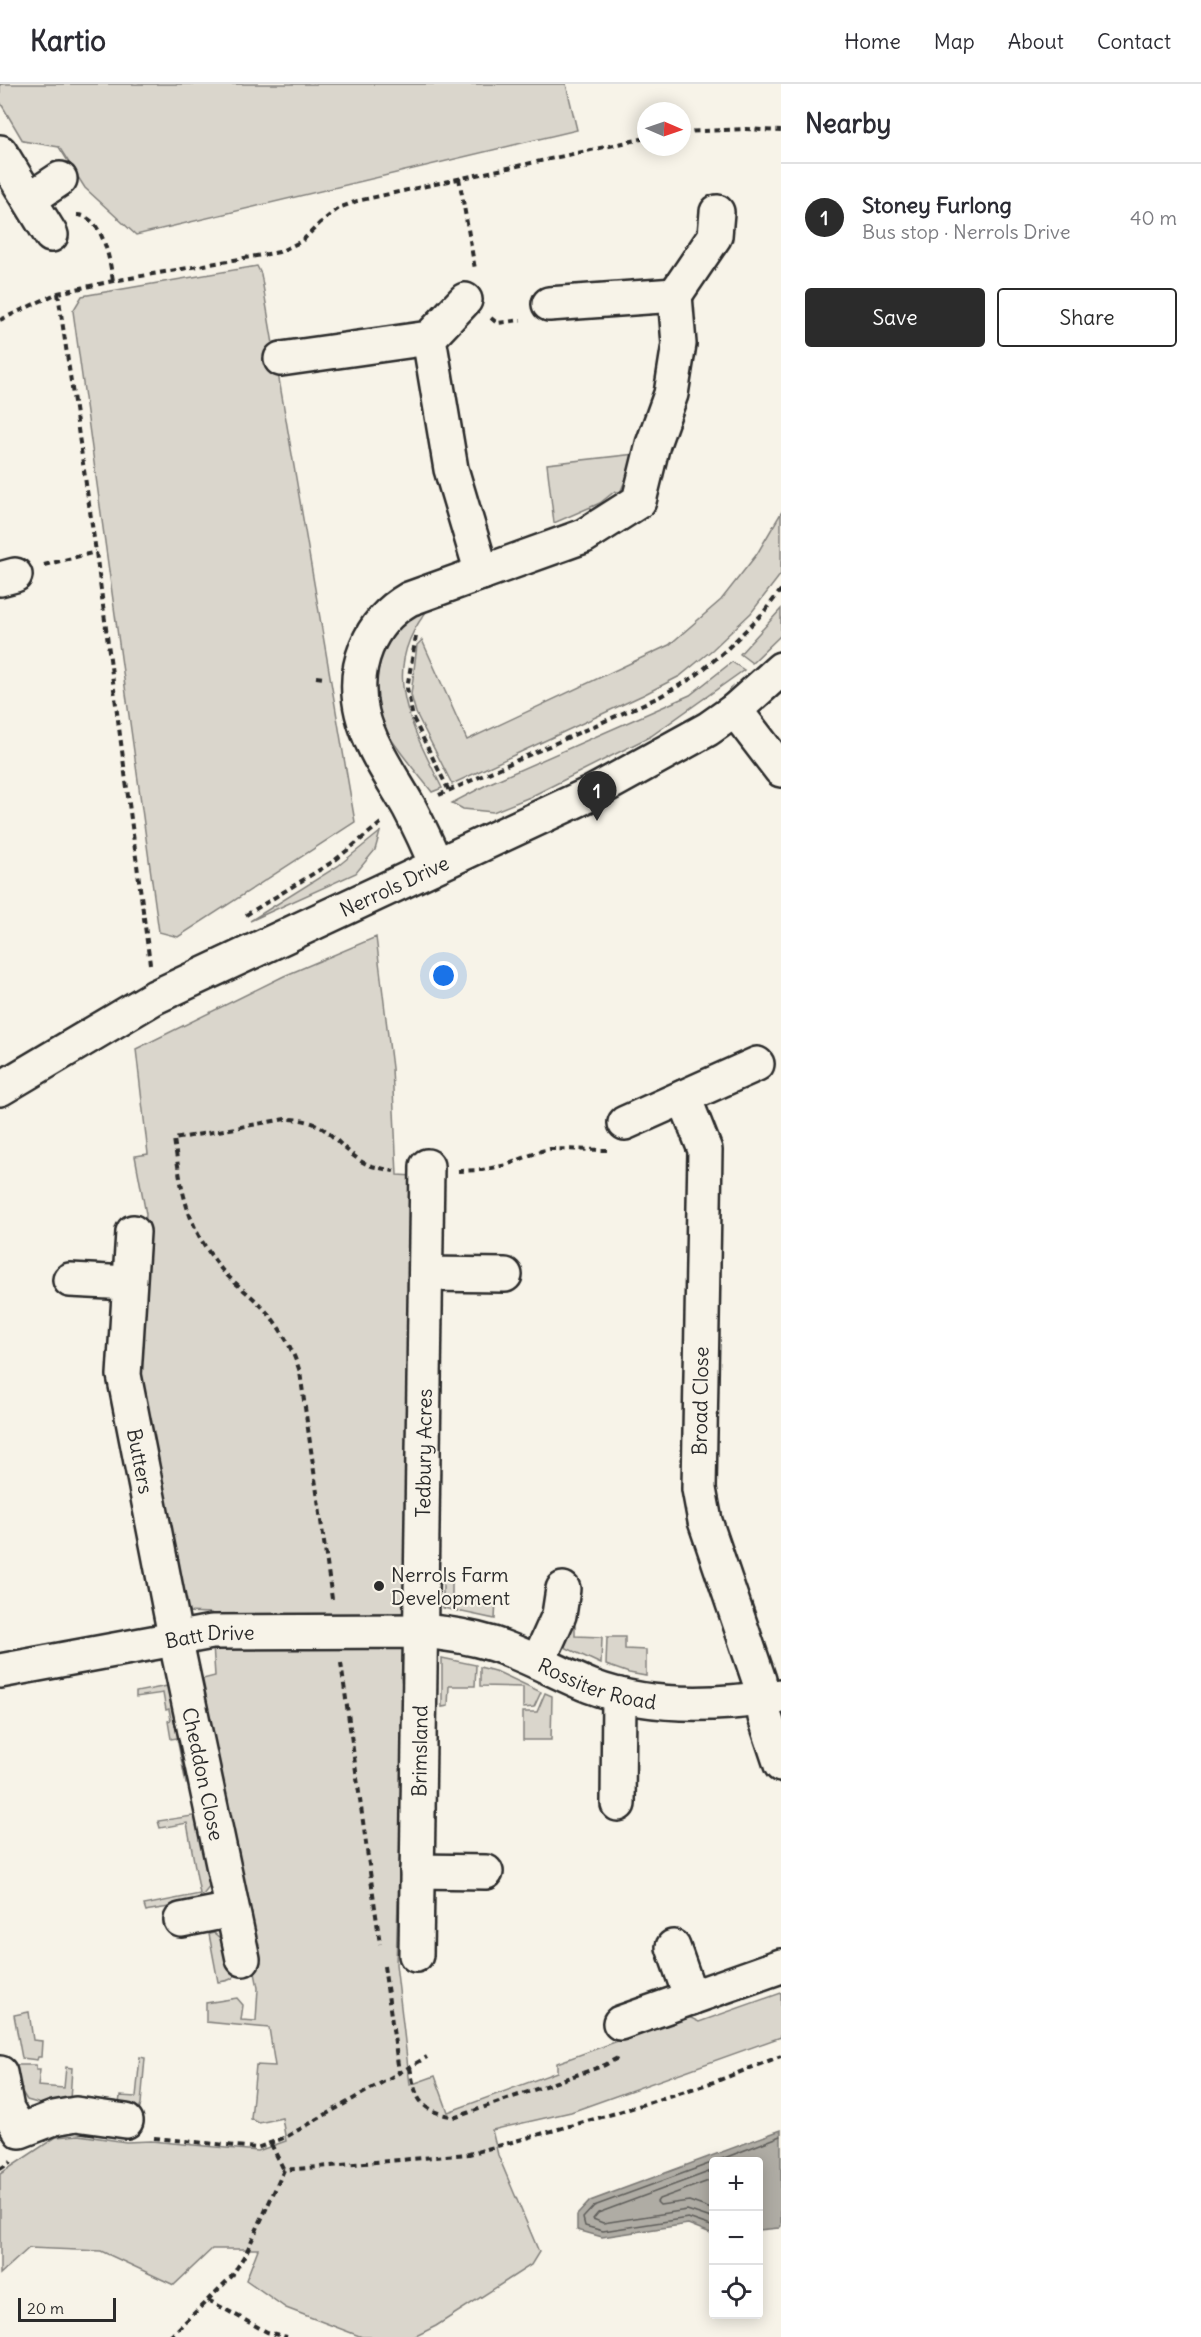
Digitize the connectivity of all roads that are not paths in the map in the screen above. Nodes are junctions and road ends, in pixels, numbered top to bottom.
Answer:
1 (0, 152) edge
2 (60, 179) dead end
3 (717, 212) dead end
4 (675, 295) junction
5 (465, 300) road end
6 (549, 304) road end
7 (429, 338) junction
8 (280, 359) dead end
9 (482, 573) junction
10 (781, 669) edge
11 (735, 710) junction
12 (781, 770) edge
13 (436, 865) junction
14 (757, 1065) dead end
15 (0, 1089) edge
16 (684, 1097) junction
17 (625, 1123) dead end
18 (427, 1166) dead end
19 (133, 1232) dead end
20 (426, 1274) junction
21 (505, 1275) dead end
22 (69, 1280) dead end
23 (129, 1283) junction
24 (563, 1589) dead end
25 (421, 1631) junction
26 (176, 1638) junction
27 (538, 1662) junction
28 (0, 1671) edge
29 (619, 1695) junction
30 (771, 1697) edge
31 (781, 1765) edge
32 (618, 1804) dead end
33 (417, 1871) junction
34 (486, 1872) dead end
35 (232, 1910) junction
36 (182, 1920) dead end
37 (673, 1947) dead end
38 (416, 1955) dead end
39 (243, 1959) dead end
40 (781, 1966) edge
41 (691, 1998) junction
42 (622, 2038) road end
43 (0, 2073) edge
44 (138, 2129) road end
45 (12, 2146) edge

1 - 2 street
3 - 4 street
4 - 6 street
4 - 9 street
5 - 7 street
7 - 8 street
7 - 9 street
9 - 13 street
10 - 11 street, Nerrols Drive
11 - 12 street
11 - 13 street, Nerrols Drive
13 - 15 street, Nerrols Drive
14 - 16 street
16 - 17 street
16 - 30 street, Broad Close
18 - 20 street, Tedbury Acres
19 - 23 street, Butters
20 - 21 street
20 - 25 street, Tedbury Acres
22 - 23 street
23 - 26 street, Butters
24 - 27 street
25 - 26 street, Batt Drive
25 - 27 street, Rossiter Road
25 - 33 street, Brimsland
26 - 28 street, Batt Drive
26 - 35 street, Cheddon Close
27 - 29 street, Rossiter Road
29 - 30 street, Rossiter Road
29 - 32 street
30 - 31 street, Broad Close
33 - 34 street
33 - 38 street, Brimsland
35 - 36 street
35 - 39 street, Cheddon Close
37 - 41 street
40 - 41 street
41 - 42 street
43 - 45 street
44 - 45 street

